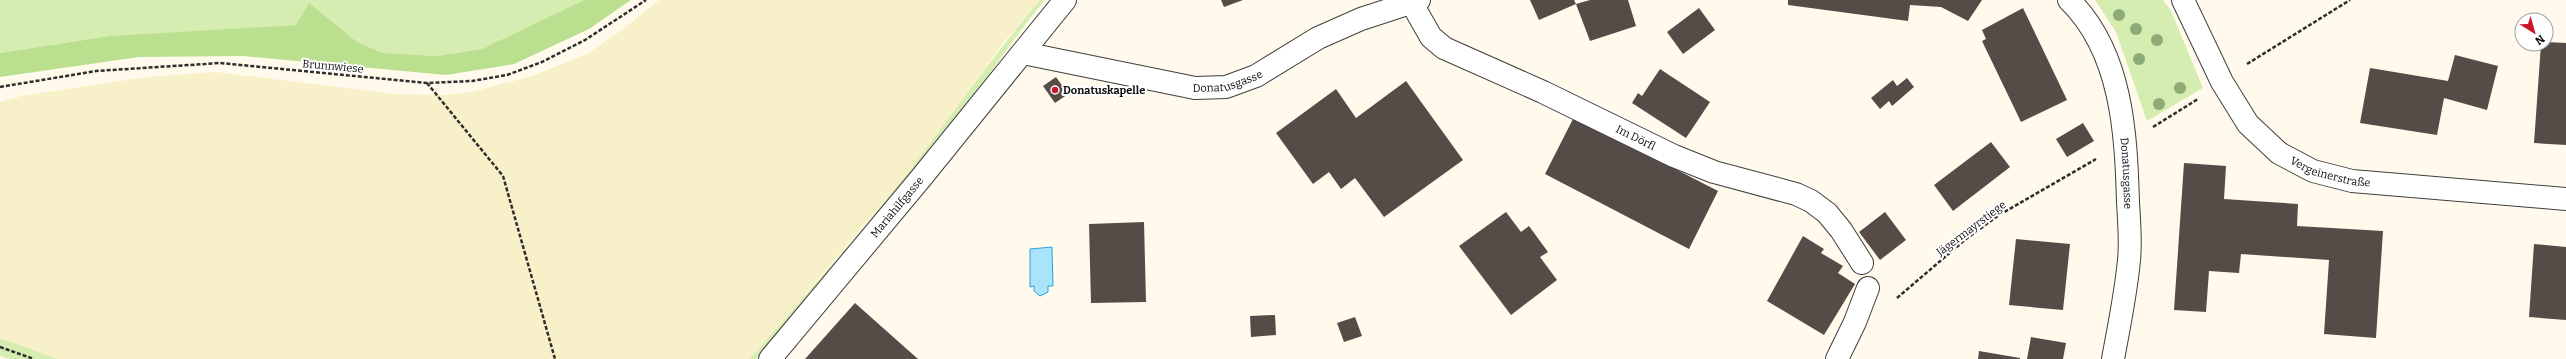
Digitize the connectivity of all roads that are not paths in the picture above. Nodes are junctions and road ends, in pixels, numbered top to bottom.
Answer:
1 (1065, 0) edge
2 (2069, 0) edge
3 (2183, 0) edge
4 (1415, 1) edge
5 (1023, 53) junction
6 (2566, 199) edge
7 (1862, 264) dead end
8 (1868, 288) dead end
9 (770, 359) edge
10 (1837, 359) edge
11 (2113, 359) edge

1 - 5 street, Mariahilfgasse
2 - 11 street, Donatusgasse
3 - 6 street, Vergeinerstraße
4 - 5 street, Donatusgasse
4 - 7 street, Im Dörfl
5 - 9 street, Mariahilfgasse
8 - 10 street

